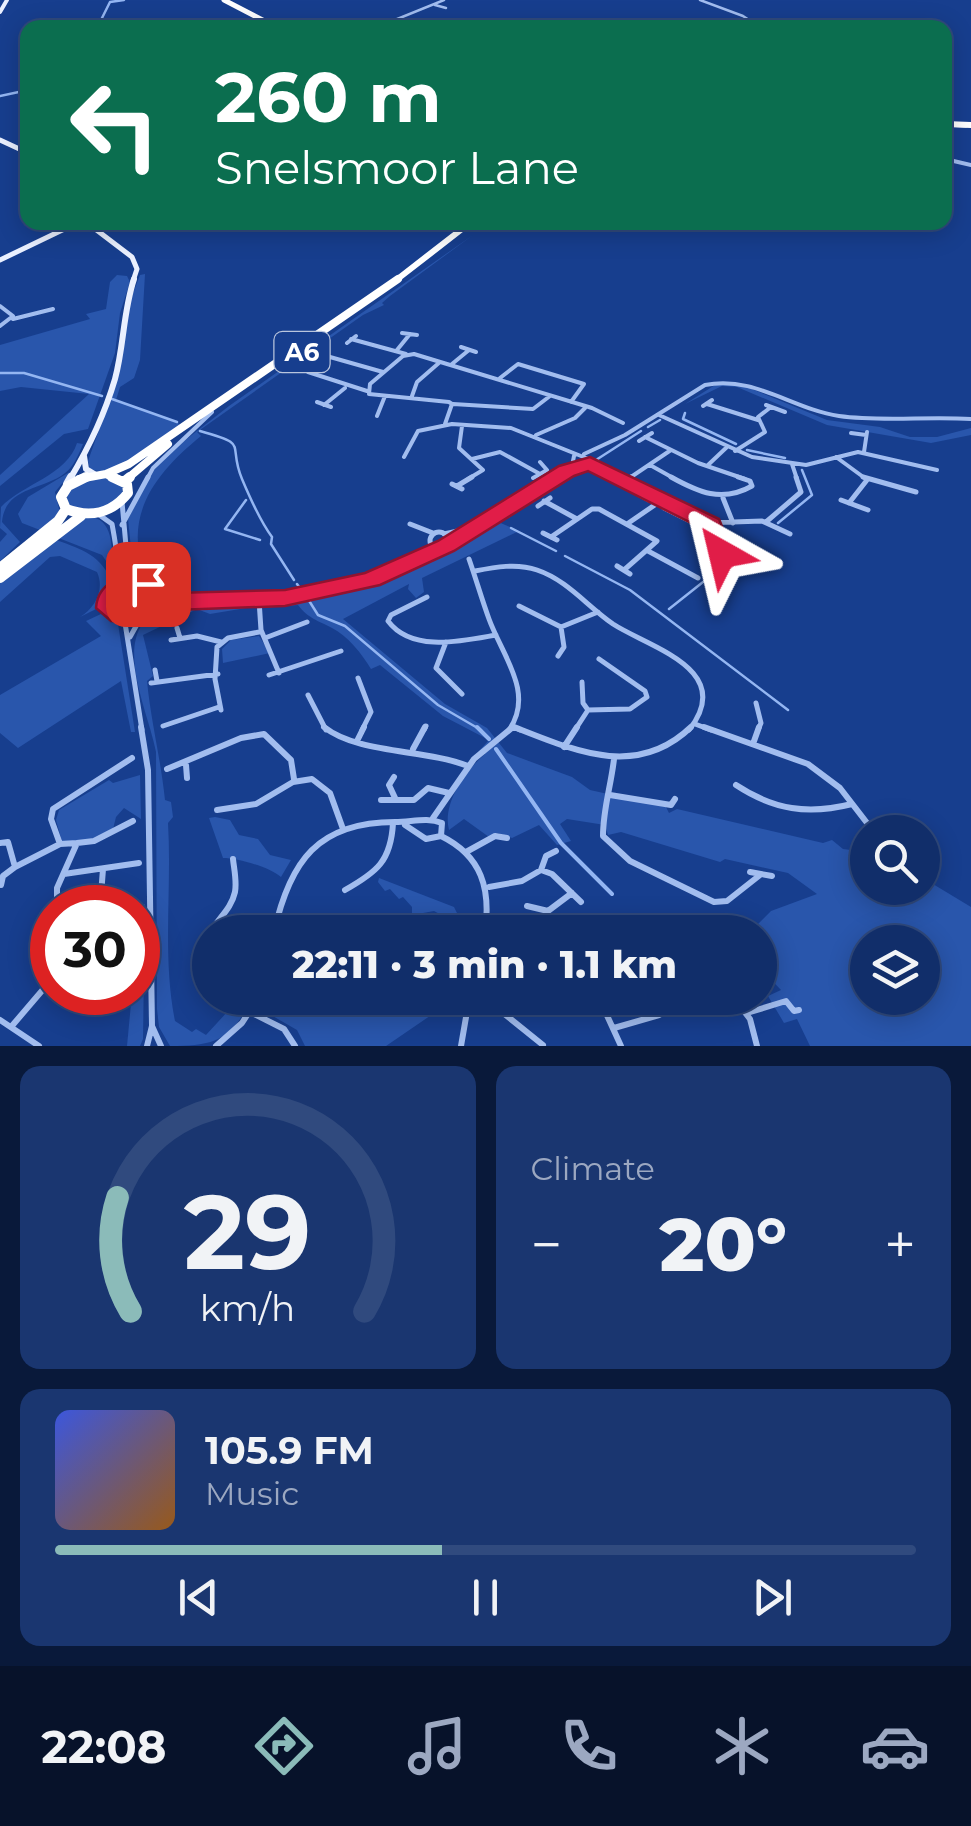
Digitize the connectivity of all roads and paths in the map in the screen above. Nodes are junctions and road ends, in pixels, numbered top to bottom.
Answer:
1 (7, 0) edge
2 (221, 0) edge
3 (440, 0) edge
4 (700, 0) edge
5 (432, 4) junction
6 (446, 8) dead end
7 (0, 12) edge
8 (255, 20) edge
9 (262, 20) edge
10 (395, 20) edge
11 (743, 20) edge
12 (64, 230) edge
13 (94, 230) edge
14 (460, 230) edge
15 (470, 230) edge
16 (0, 260) edge
17 (0, 306) edge
18 (53, 309) dead end
19 (12, 318) junction
20 (0, 326) edge
21 (402, 332) dead end
22 (351, 339) dead end
23 (461, 348) dead end
24 (397, 350) junction
25 (407, 354) junction
26 (440, 362) junction
27 (451, 365) junction
28 (383, 372) junction
29 (500, 378) junction
30 (346, 387) junction
31 (366, 391) junction
32 (385, 395) junction
33 (412, 396) junction
34 (550, 396) junction
35 (571, 402) junction
36 (707, 403) dead end
37 (452, 404) junction
38 (331, 407) dead end
39 (585, 408) junction
40 (212, 412) junction
41 (784, 412) dead end
42 (659, 414) junction
43 (377, 416) dead end
44 (758, 420) junction
45 (971, 420) edge
46 (445, 424) junction
47 (462, 426) junction
48 (616, 427) dead end
49 (652, 432) dead end
50 (851, 433) dead end
51 (535, 436) junction
52 (727, 447) junction
53 (598, 450) junction
54 (671, 450) junction
55 (735, 452) junction
56 (864, 452) junction
57 (584, 454) junction
58 (84, 456) junction
59 (404, 457) dead end
60 (836, 457) junction
61 (472, 459) junction
62 (573, 459) junction
63 (540, 462) dead end
64 (588, 462) junction
65 (792, 464) junction
66 (650, 465) junction
67 (708, 465) junction
68 (934, 467) dead end
69 (566, 471) junction
70 (542, 472) junction
71 (101, 475) junction
72 (533, 478) dead end
73 (867, 480) junction
74 (625, 481) junction
75 (125, 482) junction
76 (457, 486) dead end
77 (65, 488) junction
78 (917, 492) dead end
79 (723, 498) junction
80 (662, 500) junction
81 (841, 500) dead end
82 (122, 502) junction
83 (849, 503) junction
84 (538, 506) dead end
85 (66, 509) junction
86 (868, 510) dead end
87 (84, 514) junction
88 (98, 514) junction
89 (576, 520) junction
90 (734, 522) junction
91 (766, 522) junction
92 (410, 524) dead end
93 (627, 524) junction
94 (711, 524) junction
95 (122, 525) junction
96 (475, 527) junction
97 (56, 528) junction
98 (419, 529) junction
99 (543, 533) dead end
100 (439, 534) junction
101 (790, 534) dead end
102 (428, 540) junction
103 (39, 541) junction
104 (450, 541) junction
105 (443, 547) junction
106 (648, 551) junction
107 (421, 558) junction
108 (720, 558) dead end
109 (469, 559) dead end
110 (0, 568) edge
111 (624, 570) dead end
112 (475, 571) junction
113 (0, 578) edge
114 (698, 578) dead end
115 (137, 582) junction
116 (157, 590) junction
117 (114, 591) junction
118 (427, 597) dead end
119 (194, 600) junction
120 (259, 600) junction
121 (519, 606) dead end
122 (148, 610) junction
123 (598, 612) junction
124 (120, 615) junction
125 (307, 622) dead end
126 (561, 627) junction
127 (177, 628) dead end
128 (262, 635) junction
129 (496, 635) junction
130 (180, 638) junction
131 (128, 640) junction
132 (171, 640) dead end
133 (221, 642) junction
134 (446, 642) junction
135 (341, 651) dead end
136 (558, 656) dead end
137 (599, 659) dead end
138 (155, 670) dead end
139 (279, 673) junction
140 (218, 674) junction
141 (268, 676) dead end
142 (358, 678) dead end
143 (582, 682) dead end
144 (593, 690) dead end
145 (583, 691) junction
146 (462, 694) dead end
147 (313, 698) dead end
148 (756, 703) dead end
149 (588, 710) junction
150 (321, 724) junction
151 (694, 724) junction
152 (163, 726) dead end
153 (426, 726) dead end
154 (312, 727) dead end
155 (512, 727) junction
156 (357, 741) junction
157 (753, 744) junction
158 (564, 748) junction
159 (413, 749) junction
160 (132, 758) dead end
161 (614, 760) junction
162 (186, 766) junction
163 (468, 766) junction
164 (167, 769) dead end
165 (394, 777) dead end
166 (186, 778) dead end
167 (294, 779) junction
168 (736, 785) dead end
169 (449, 793) junction
170 (610, 795) junction
171 (381, 800) dead end
172 (396, 800) junction
173 (852, 804) junction
174 (672, 805) dead end
175 (217, 810) dead end
176 (861, 815) edge
177 (434, 818) junction
178 (133, 822) dead end
179 (398, 823) junction
180 (343, 829) junction
181 (417, 830) junction
182 (441, 836) junction
183 (508, 838) dead end
184 (0, 843) edge
185 (60, 844) junction
186 (77, 844) junction
187 (556, 851) dead end
188 (466, 852) junction
189 (233, 858) dead end
190 (139, 863) dead end
191 (15, 866) junction
192 (103, 867) junction
193 (541, 870) junction
194 (750, 872) dead end
195 (62, 875) junction
196 (760, 875) junction
197 (772, 876) dead end
198 (1, 885) edge
199 (60, 885) edge
200 (102, 885) edge
201 (488, 887) junction
202 (345, 890) dead end
203 (572, 893) junction
204 (582, 902) dead end
205 (527, 906) dead end
206 (220, 915) edge
207 (277, 915) edge
208 (486, 915) edge
209 (777, 1005) edge
210 (30, 1006) edge
211 (800, 1010) dead end
212 (247, 1015) edge
213 (256, 1015) edge
214 (467, 1015) edge
215 (509, 1015) edge
216 (608, 1015) edge
217 (650, 1015) edge
218 (748, 1015) edge
219 (0, 1020) edge
220 (152, 1026) junction
221 (12, 1028) junction
222 (614, 1028) junction
223 (543, 1044) edge
224 (38, 1046) edge
225 (147, 1046) edge
226 (160, 1046) edge
227 (216, 1046) edge
228 (295, 1046) edge
229 (462, 1046) edge
230 (621, 1046) edge
231 (756, 1046) edge

1 - 7 main road
2 - 8 highway
2 - 9 highway
3 - 5 street
4 - 11 street
5 - 6 street
5 - 10 street
12 - 16 main road
13 - 58 main road
14 - 71 highway, A6
15 - 40 highway, A6
17 - 19 street
18 - 19 street
19 - 20 street
21 - 24 street
22 - 24 street
23 - 27 street
24 - 25 street
25 - 26 street
25 - 28 street
26 - 27 street
26 - 33 street
27 - 29 street
28 - 30 street
28 - 31 street
29 - 34 street
29 - 35 street
30 - 31 street
30 - 38 street
31 - 32 street
32 - 33 street
32 - 43 street
33 - 37 street
34 - 35 street
34 - 37 street
35 - 39 street
36 - 44 street
37 - 46 street
39 - 48 street
39 - 51 street
40 - 75 highway, A6
40 - 95 street
41 - 44 street
42 - 45 street
42 - 52 street
42 - 53 street
44 - 55 street
46 - 47 street
46 - 59 street
47 - 51 street
47 - 61 street
49 - 54 street
50 - 56 street
51 - 62 street
52 - 55 street
52 - 67 street
53 - 57 street
53 - 64 street
54 - 66 street
54 - 67 street
55 - 65 street
56 - 60 street
56 - 68 street
57 - 62 street
57 - 64 street
58 - 71 main road
58 - 77 main road
60 - 65 street
60 - 73 street
61 - 70 street
61 - 76 street
62 - 64 street
62 - 69 street
63 - 70 street
64 - 69 street
64 - 74 street
65 - 91 street
66 - 74 street
66 - 79 street
67 - 79 street
69 - 96 street
70 - 72 street
71 - 75 highway
71 - 77 highway
73 - 78 street
73 - 83 street
74 - 80 street
75 - 82 highway
77 - 85 highway
79 - 90 street
80 - 93 street
80 - 94 street
81 - 83 street
82 - 88 highway
82 - 95 street
83 - 86 street
84 - 89 street
85 - 87 highway
85 - 97 highway
87 - 88 highway
87 - 97 highway
88 - 117 street
89 - 93 street
89 - 99 street
90 - 91 street
90 - 94 street
91 - 101 street
92 - 98 street
93 - 106 street
94 - 108 street
95 - 115 street
96 - 100 street
96 - 104 street
97 - 103 highway
98 - 100 street
98 - 102 street
100 - 102 street
100 - 104 street
102 - 105 street
102 - 107 street
103 - 110 highway
103 - 113 highway
104 - 105 street
105 - 107 street
106 - 111 street
106 - 114 street
107 - 120 street
109 - 112 street
112 - 123 street
112 - 129 street
115 - 116 street
115 - 117 street
116 - 119 street
116 - 122 street
117 - 124 street
118 - 134 street
119 - 120 street
119 - 122 street
120 - 128 street
121 - 126 street
122 - 124 street
122 - 131 street
123 - 126 street
123 - 151 street
124 - 131 street
125 - 128 street
126 - 136 street
127 - 130 street
128 - 133 street
128 - 139 street
129 - 134 street
129 - 155 street
130 - 132 street
130 - 133 street
131 - 220 street
133 - 140 street
134 - 146 street
135 - 139 street
137 - 149 street
138 - 140 street
139 - 141 street
140 - 152 street
142 - 156 street
143 - 145 street
144 - 145 street
145 - 149 street
147 - 150 street
148 - 157 street
149 - 158 street
150 - 154 street
150 - 156 street
151 - 157 street
151 - 161 street
153 - 159 street
155 - 158 street
155 - 163 street
156 - 159 street
157 - 173 street
158 - 161 street
159 - 163 street
160 - 185 street
161 - 170 street
162 - 164 street
162 - 166 street
162 - 167 street
163 - 169 street
165 - 172 street
167 - 175 street
167 - 180 street
168 - 173 street
169 - 172 street
169 - 177 street
170 - 174 street
170 - 196 street
171 - 172 street
173 - 176 street
177 - 179 street
177 - 181 street
177 - 182 street
178 - 186 street
179 - 180 street
179 - 181 street
179 - 202 street
180 - 207 street
181 - 182 street
182 - 188 street
183 - 188 street
184 - 191 street
185 - 186 street
185 - 191 street
186 - 195 street
187 - 193 street
188 - 201 street
189 - 206 street
190 - 192 street
191 - 198 street
192 - 195 street
192 - 200 street
193 - 201 street
193 - 203 street
194 - 196 street
195 - 199 street
196 - 197 street
201 - 208 street
203 - 204 street
203 - 205 street
209 - 211 street
210 - 221 street
212 - 227 street
213 - 228 street
214 - 229 street
215 - 223 street
216 - 222 street
217 - 222 street
218 - 231 street
219 - 221 street
220 - 225 street
220 - 226 street
221 - 224 street
222 - 230 street

